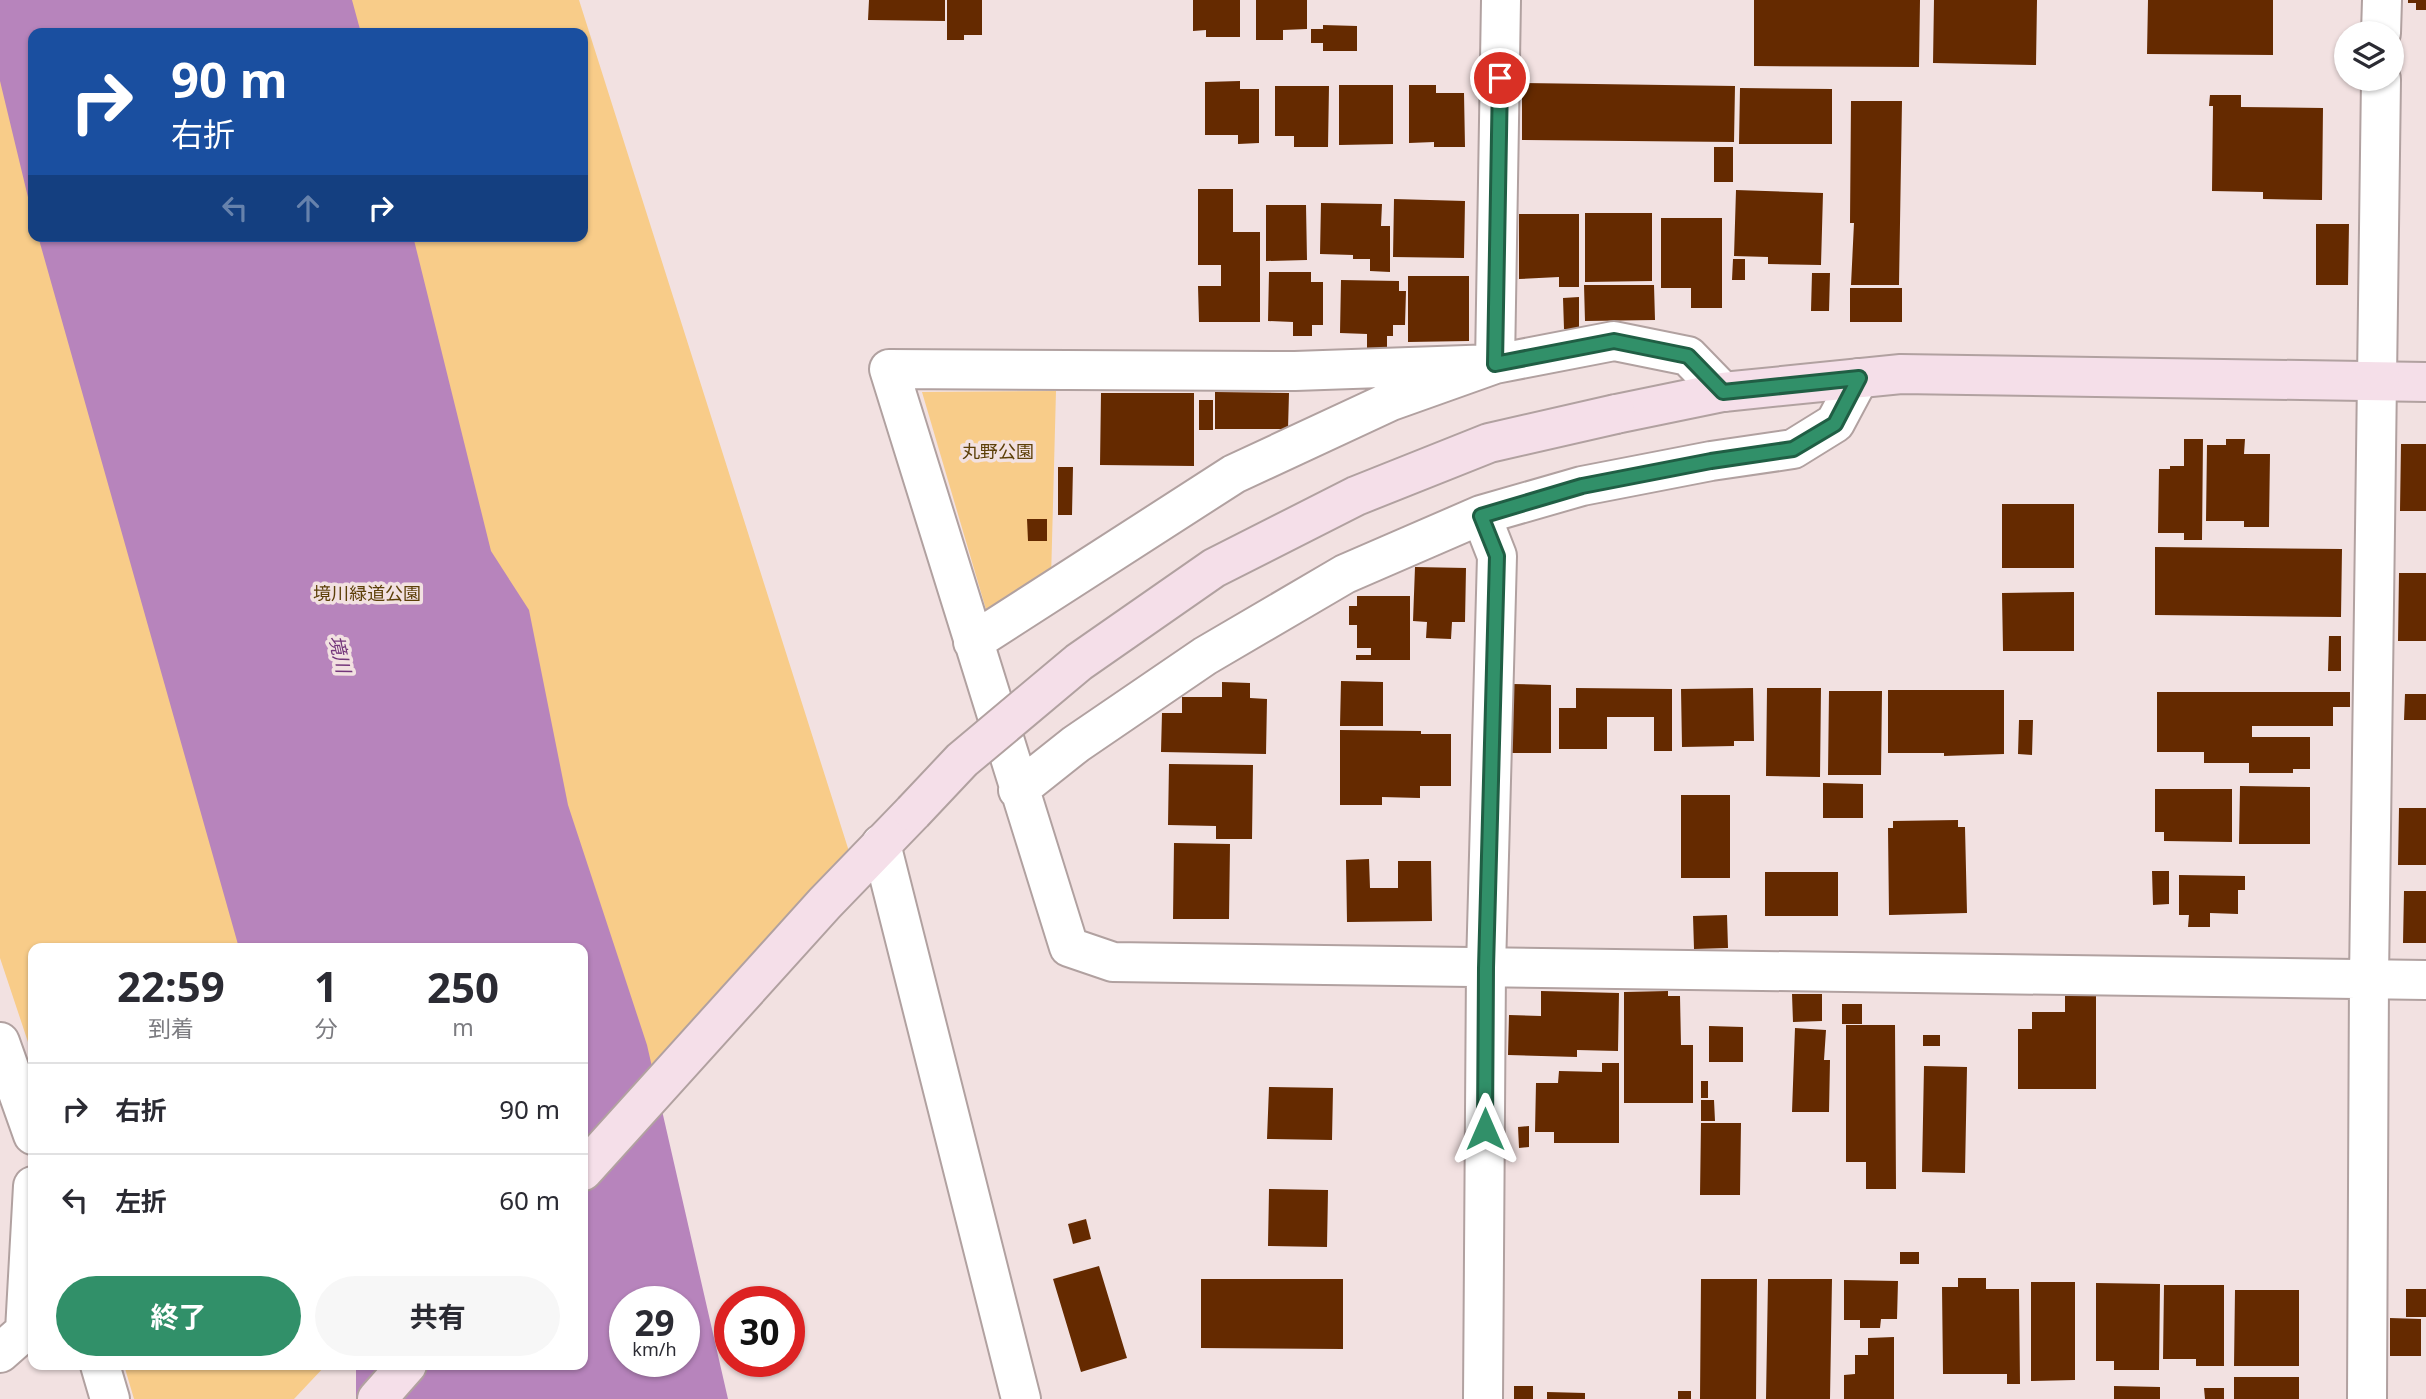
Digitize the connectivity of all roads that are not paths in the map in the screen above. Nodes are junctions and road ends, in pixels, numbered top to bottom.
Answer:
1 (1501, 0) edge
2 (2382, 0) edge
3 (2381, 21) edge
4 (2381, 91) edge
5 (1495, 364) junction
6 (1859, 378) junction
7 (2376, 382) junction
8 (2426, 382) edge
9 (1723, 392) junction
10 (1481, 516) junction
11 (973, 642) junction
12 (1018, 790) junction
13 (881, 844) junction
14 (1486, 968) junction
15 (2369, 979) junction
16 (2426, 980) edge
17 (0, 1042) edge
18 (28, 1122) edge
19 (588, 1165) edge
20 (28, 1277) edge
21 (0, 1353) edge
22 (101, 1370) edge
23 (403, 1370) edge
24 (110, 1399) edge
25 (377, 1399) edge
26 (1021, 1399) edge
27 (1483, 1399) edge
28 (2367, 1399) edge

1 - 5 street
2 - 3 street
4 - 7 street
5 - 9 street
5 - 11 street
5 - 11 street
6 - 7 street
6 - 9 street
6 - 10 street
7 - 8 street
7 - 15 street
9 - 13 street, bridge
10 - 12 street
10 - 14 street
11 - 12 street
12 - 14 street
13 - 19 street
13 - 26 street
14 - 15 street
14 - 27 street
15 - 16 street
15 - 28 street
17 - 18 street
20 - 21 street
22 - 24 street
23 - 25 street

